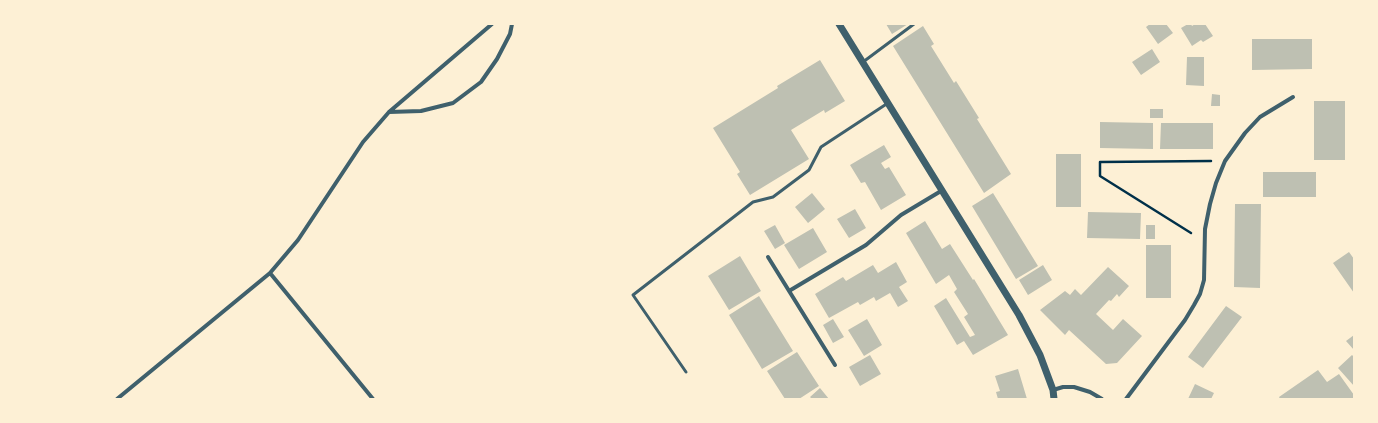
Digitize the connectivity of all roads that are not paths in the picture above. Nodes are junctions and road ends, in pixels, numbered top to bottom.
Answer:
1 (492, 24) edge
2 (512, 24) edge
3 (839, 24) edge
4 (914, 24) edge
5 (863, 62) junction
6 (1293, 97) dead end
7 (888, 103) junction
8 (389, 112) junction
9 (941, 191) junction
10 (768, 257) dead end
11 (270, 273) junction
12 (789, 291) junction
13 (834, 365) dead end
14 (686, 372) dead end
15 (1053, 390) junction
16 (117, 399) edge
17 (373, 399) edge
18 (1054, 399) edge
19 (1102, 399) edge
20 (1126, 399) edge

1 - 8 street
2 - 8 street
3 - 5 street
4 - 5 lane
5 - 7 street
6 - 20 street
7 - 9 street
7 - 14 lane
8 - 11 street
9 - 12 street
9 - 15 street
10 - 12 street
11 - 16 street
11 - 17 street
12 - 13 street
15 - 18 street
15 - 19 street

